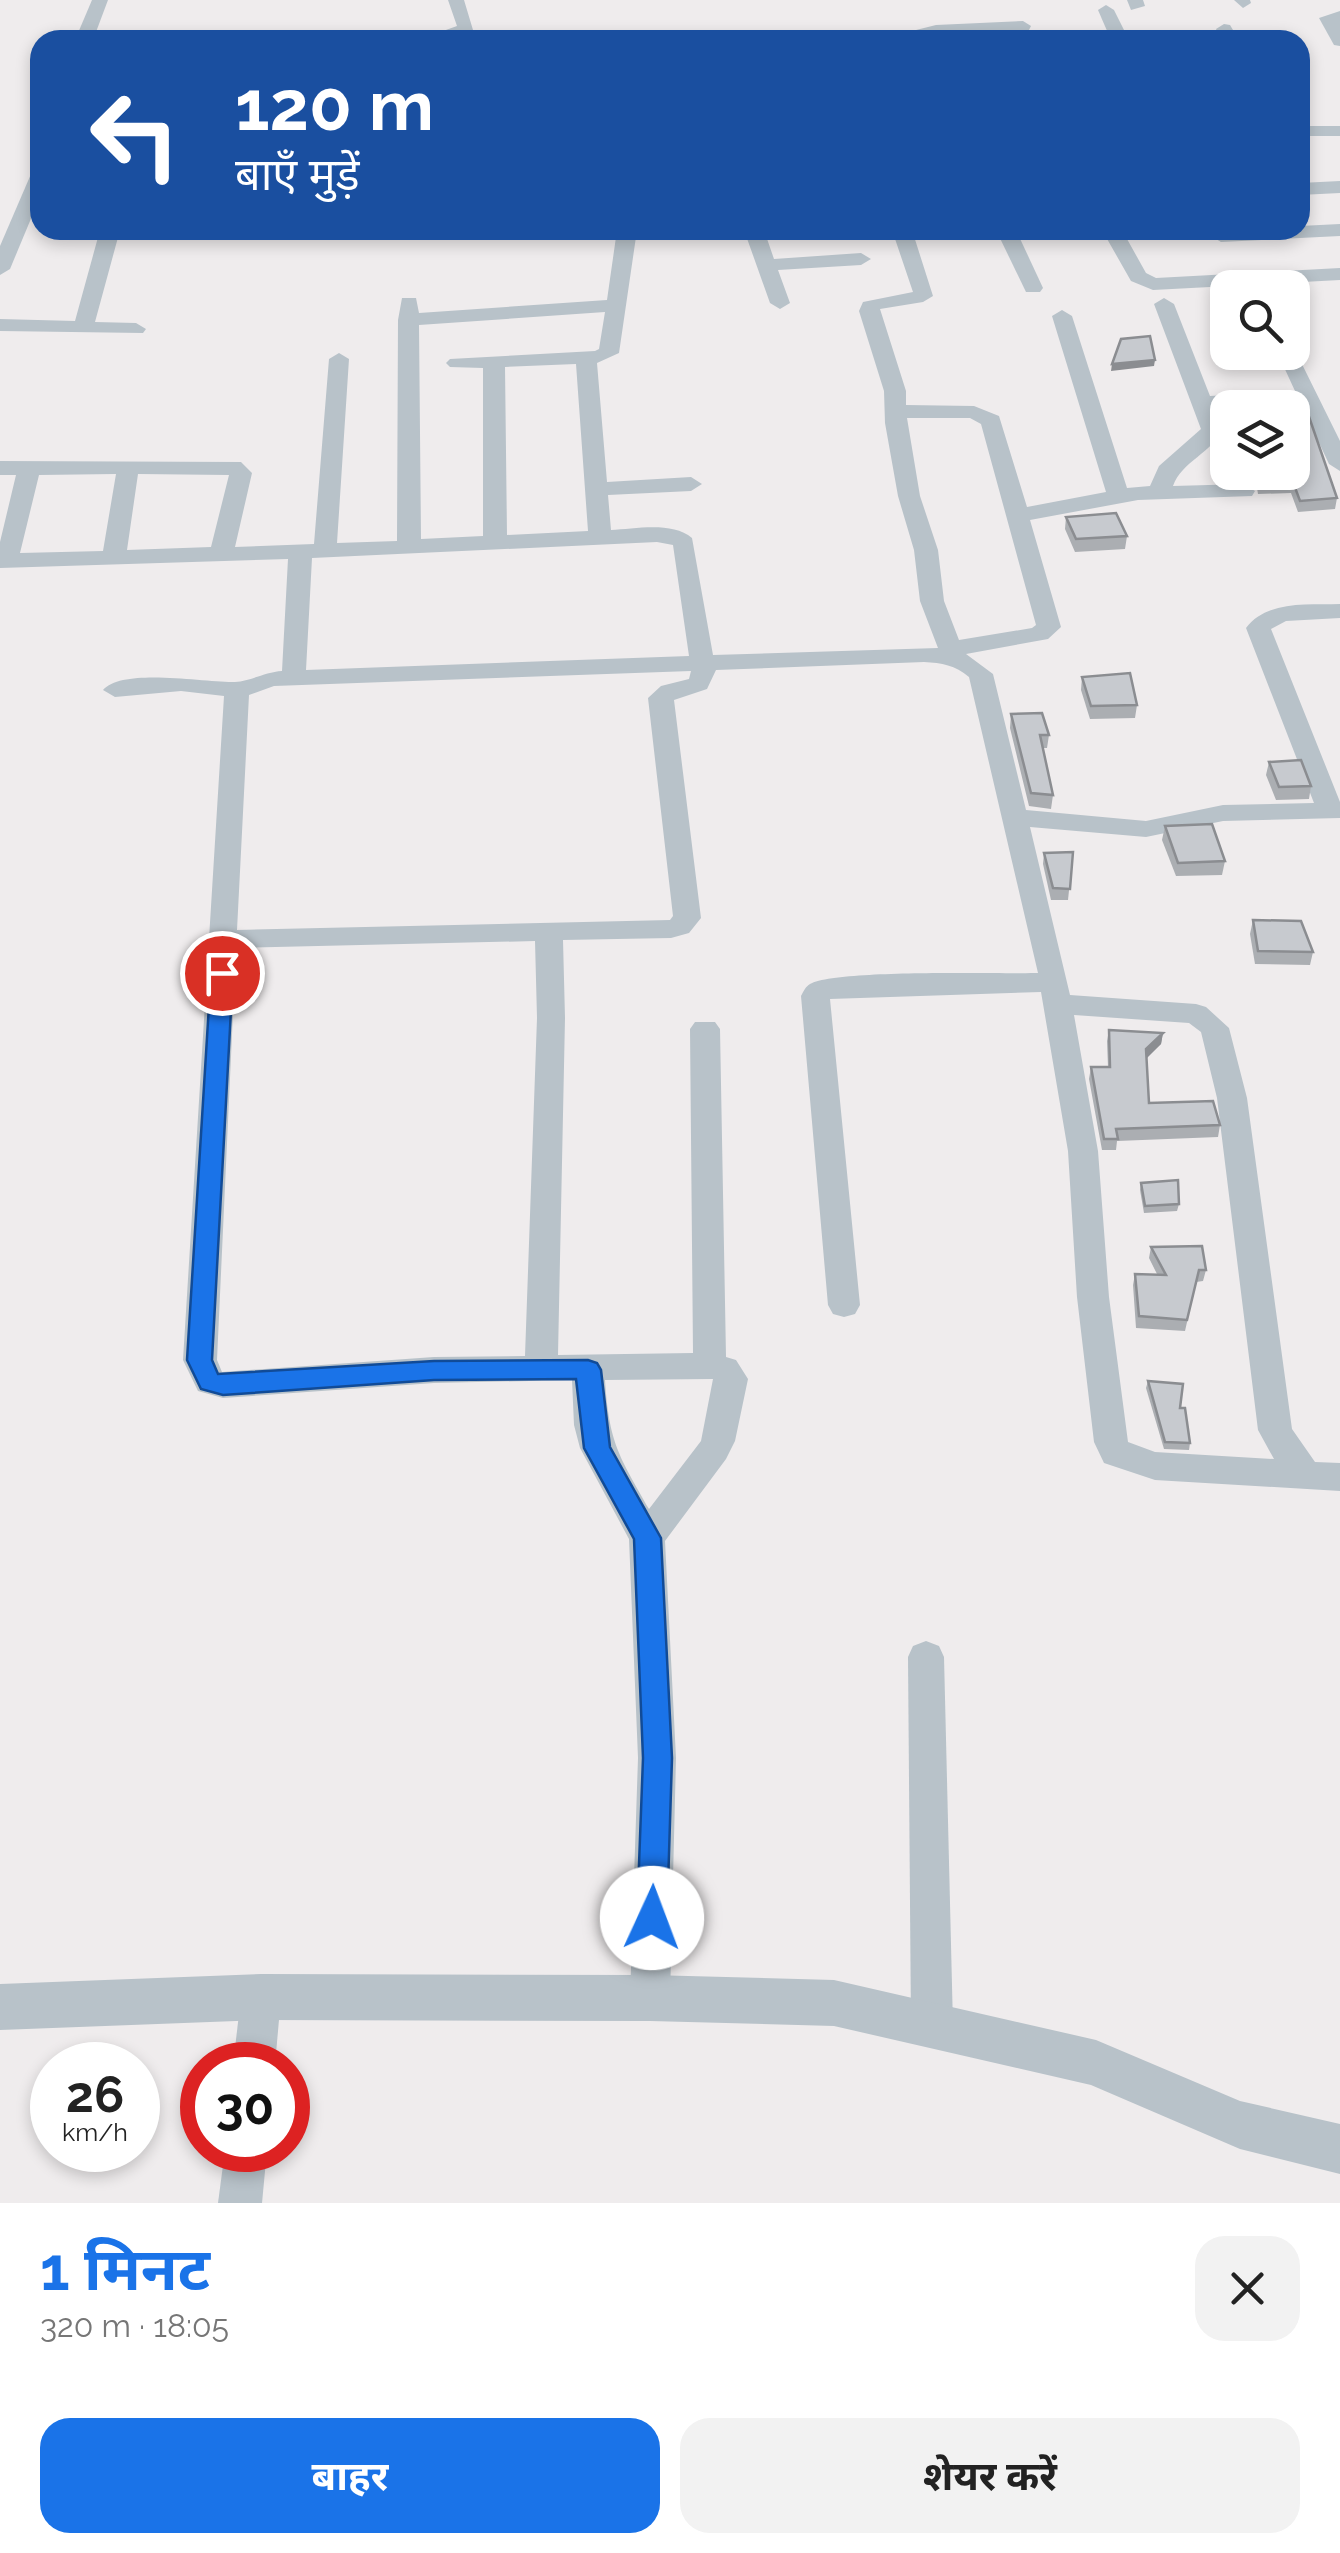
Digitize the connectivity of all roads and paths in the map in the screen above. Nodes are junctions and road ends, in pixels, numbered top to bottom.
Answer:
1 (100, 0) edge
2 (456, 0) edge
3 (1106, 10) dead end
4 (1340, 16) edge
5 (1024, 26) edge
6 (88, 30) edge
7 (463, 30) edge
8 (936, 30) edge
9 (1115, 30) edge
10 (1340, 40) edge
11 (1340, 131) edge
12 (1310, 132) edge
13 (1340, 187) edge
14 (1310, 188) edge
15 (30, 212) edge
16 (1340, 230) edge
17 (1310, 231) edge
18 (107, 240) edge
19 (626, 240) edge
20 (757, 240) edge
21 (906, 240) edge
22 (1010, 240) edge
23 (1118, 240) edge
24 (1224, 240) edge
25 (861, 259) dead end
26 (766, 266) junction
27 (0, 269) edge
28 (1243, 270) edge
29 (1340, 274) edge
30 (1310, 275) edge
31 (1210, 280) edge
32 (1032, 288) dead end
33 (780, 304) dead end
34 (1164, 304) dead end
35 (617, 305) junction
36 (1062, 316) dead end
37 (0, 325) edge
38 (83, 328) junction
39 (136, 329) dead end
40 (586, 358) junction
41 (339, 360) dead end
42 (494, 362) junction
43 (457, 363) dead end
44 (1296, 370) edge
45 (1202, 403) junction
46 (1313, 405) junction
47 (895, 411) junction
48 (1340, 413) edge
49 (1340, 464) edge
50 (128, 467) junction
51 (0, 468) edge
52 (30, 468) junction
53 (690, 484) dead end
54 (596, 489) junction
55 (1244, 490) dead end
56 (1160, 492) junction
57 (1118, 496) junction
58 (1018, 516) junction
59 (600, 538) junction
60 (495, 543) junction
61 (409, 546) junction
62 (313, 551) junction
63 (222, 552) junction
64 (114, 557) junction
65 (4, 561) edge
66 (1340, 611) edge
67 (952, 652) junction
68 (702, 664) junction
69 (294, 678) junction
70 (116, 690) dead end
71 (240, 690) junction
72 (1335, 810) edge
73 (1015, 817) junction
74 (549, 933) junction
75 (224, 939) junction
76 (1055, 993) junction
77 (705, 1028) dead end
78 (844, 1305) dead end
79 (710, 1365) junction
80 (541, 1370) junction
81 (588, 1370) junction
82 (1307, 1476) junction
83 (1340, 1478) edge
84 (648, 1538) junction
85 (926, 1657) dead end
86 (261, 1998) junction
87 (650, 1998) junction
88 (0, 2007) edge
89 (932, 2026) junction
90 (256, 2042) edge
91 (1340, 2149) edge
92 (244, 2172) edge
93 (240, 2203) edge

1 - 6 street
2 - 7 street
3 - 9 street
4 - 10 street
5 - 8 street
11 - 12 street
13 - 14 street
15 - 27 street
16 - 17 street
18 - 38 street
19 - 35 street
20 - 26 street
21 - 47 street
22 - 32 street
23 - 31 street
24 - 28 street
25 - 26 street
26 - 33 street
29 - 30 street
34 - 45 street
35 - 40 street
35 - 61 street
36 - 57 street
37 - 38 street
38 - 39 street
40 - 42 street
40 - 54 street
41 - 62 street
42 - 43 street
42 - 60 street
44 - 46 street
45 - 46 street
45 - 56 street
46 - 48 street
46 - 49 street
47 - 58 street
47 - 67 street
50 - 52 street
50 - 63 street
50 - 64 street
51 - 52 street
52 - 65 street
53 - 54 street
54 - 59 street
55 - 56 street
56 - 57 street
57 - 58 street
58 - 67 street
59 - 60 street
59 - 68 street
60 - 61 street
61 - 62 street
62 - 63 street
62 - 69 street
63 - 64 street
64 - 65 street
66 - 72 street
67 - 68 street
67 - 73 street
68 - 69 street
68 - 74 street
69 - 71 street
70 - 71 street
71 - 75 street
72 - 73 street
73 - 76 street
74 - 75 street
74 - 80 street
75 - 80 street
76 - 78 street
76 - 82 street
76 - 82 street
77 - 79 street
79 - 81 street
79 - 84 street
80 - 81 street
81 - 84 street
82 - 83 street
84 - 87 street
85 - 89 street
86 - 87 street
86 - 88 street
86 - 90 street
87 - 89 street
89 - 91 street
92 - 93 street

